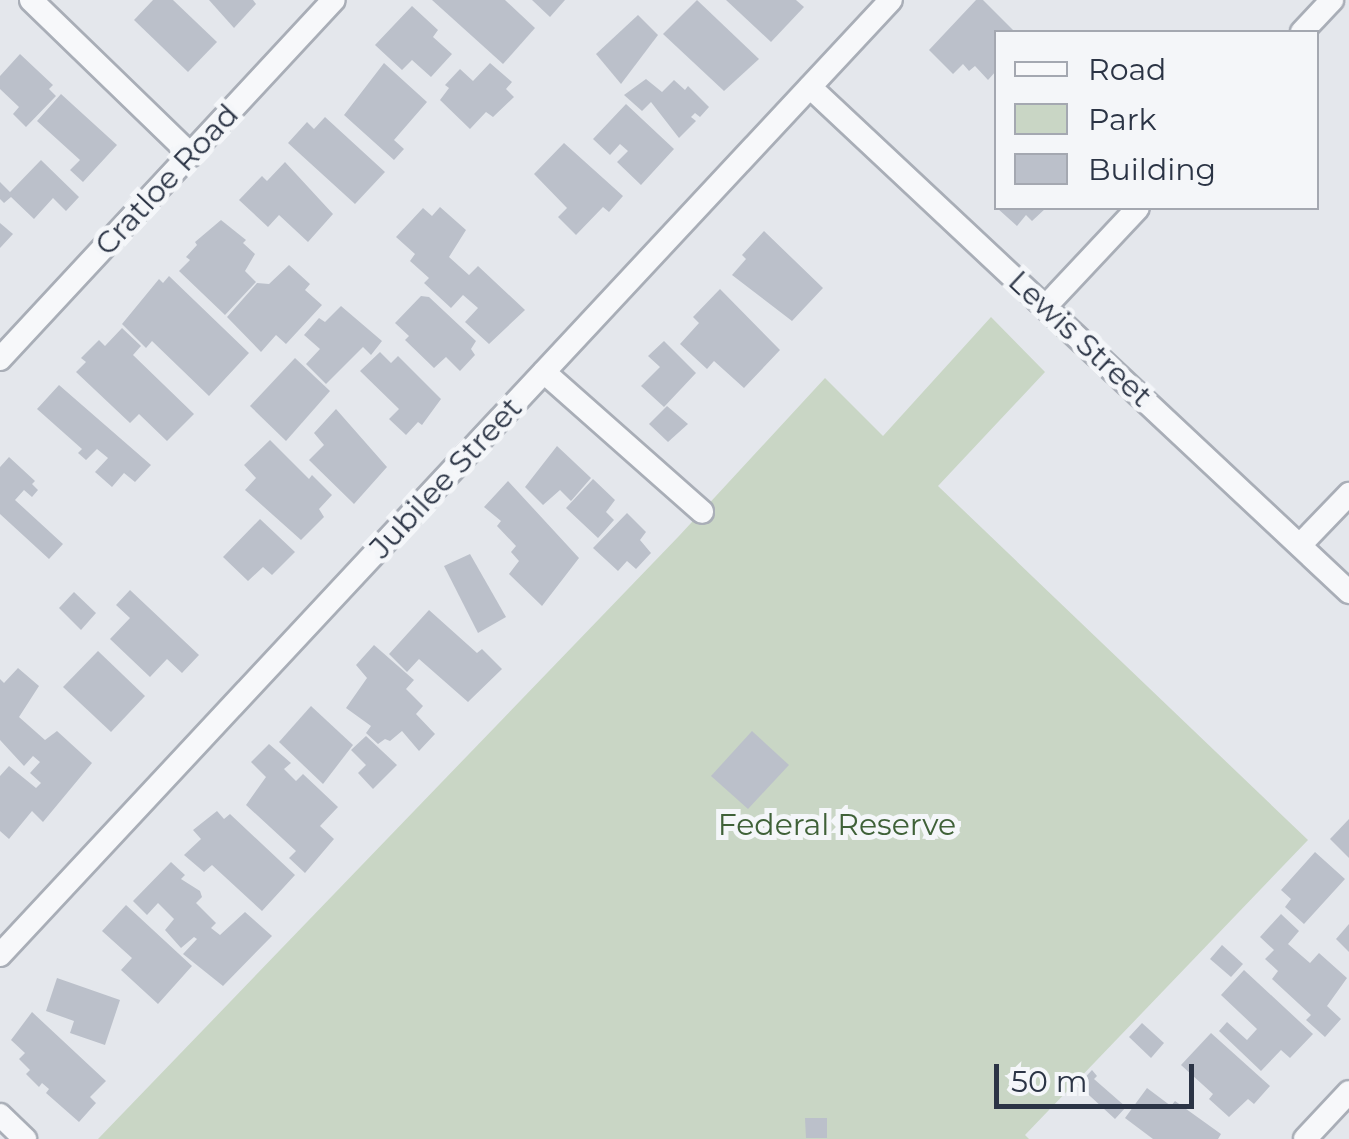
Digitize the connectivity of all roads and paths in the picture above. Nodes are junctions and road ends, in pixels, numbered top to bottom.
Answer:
1 (31, 0) edge
2 (334, 0) edge
3 (891, 0) edge
4 (1332, 0) edge
5 (1304, 30) edge
6 (810, 87) junction
7 (191, 155) junction
8 (1136, 210) edge
9 (1046, 306) junction
10 (0, 358) edge
11 (544, 372) junction
12 (1349, 494) edge
13 (702, 512) dead end
14 (1300, 545) junction
15 (1349, 592) edge
16 (0, 955) edge
17 (1349, 1092) edge
18 (0, 1115) edge
19 (25, 1139) edge
20 (1305, 1139) edge

1 - 7 street
2 - 7 street, Cratloe Road
3 - 6 street, Jubilee Street
4 - 5 street
6 - 9 street, Lewis Street
6 - 11 street, Jubilee Street
7 - 10 street, Cratloe Road
8 - 9 street
9 - 14 street, Lewis Street
11 - 13 street
11 - 16 street, Jubilee Street
12 - 14 street
14 - 15 street, Lewis Street
17 - 20 street
18 - 19 street

